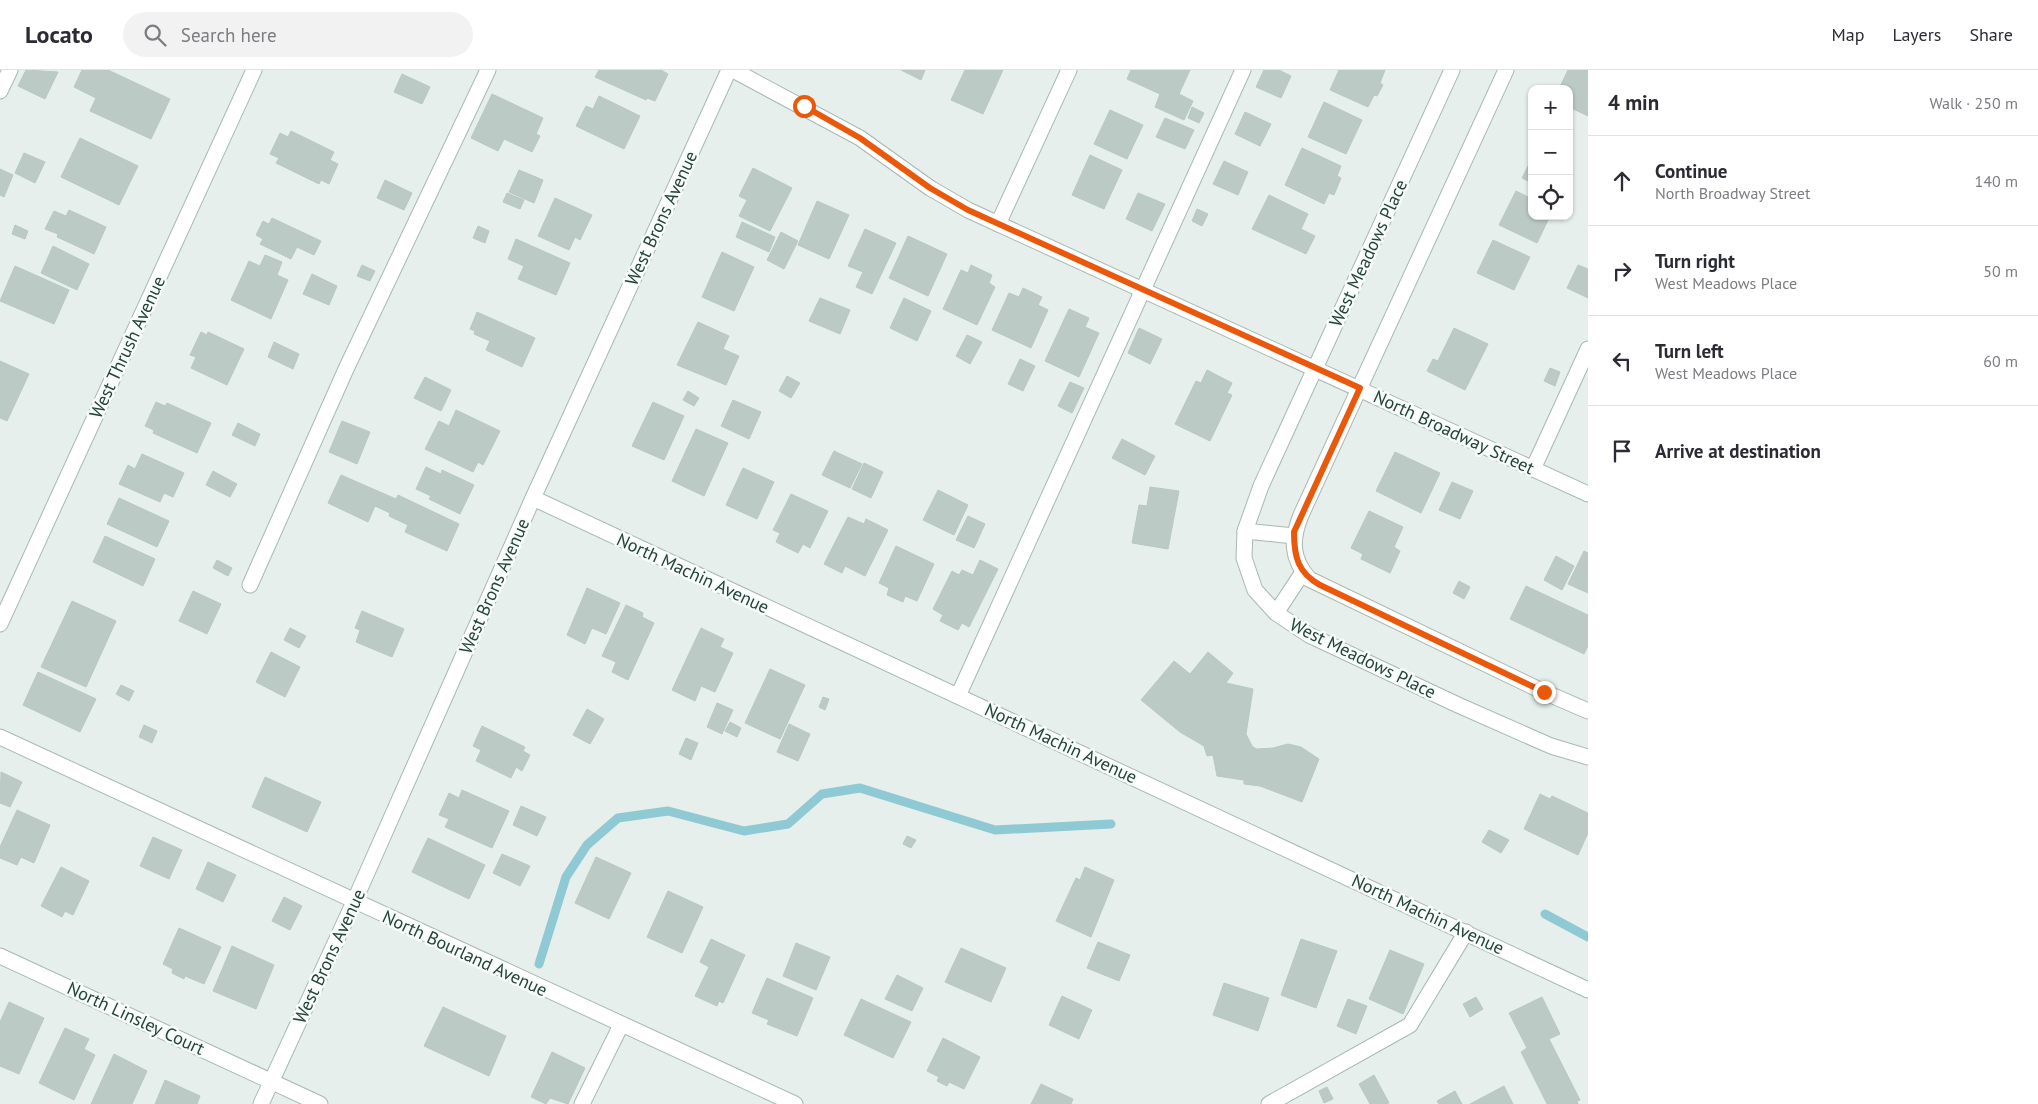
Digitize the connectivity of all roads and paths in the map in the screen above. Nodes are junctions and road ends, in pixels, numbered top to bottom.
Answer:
1 (10, 70) edge
2 (254, 70) edge
3 (488, 70) edge
4 (729, 70) edge
5 (733, 70) edge
6 (1069, 70) edge
7 (1243, 70) edge
8 (1452, 70) edge
9 (1506, 70) edge
10 (0, 91) edge
11 (998, 224) junction
12 (1142, 290) junction
13 (1588, 349) edge
14 (1314, 370) junction
15 (1360, 388) junction
16 (1533, 468) junction
17 (1588, 494) edge
18 (533, 498) junction
19 (1245, 532) junction
20 (1294, 536) junction
21 (1303, 572) junction
22 (250, 585) dead end
23 (1276, 613) junction
24 (0, 624) edge
25 (958, 696) junction
26 (1588, 711) edge
27 (0, 737) edge
28 (1588, 757) edge
29 (354, 902) junction
30 (1466, 932) junction
31 (0, 956) edge
32 (1588, 990) edge
33 (621, 1025) junction
34 (272, 1081) junction
35 (261, 1104) edge
36 (320, 1104) edge
37 (582, 1104) edge
38 (794, 1104) edge
39 (1269, 1104) edge

1 - 10 street
2 - 24 street, West Thrush Avenue
3 - 22 street
4 - 18 street, West Brons Avenue
5 - 11 street, North Broadway Street
6 - 11 street
7 - 12 street
8 - 14 street, West Meadows Place
9 - 15 street
11 - 12 street, North Broadway Street
12 - 14 street, North Broadway Street
12 - 25 street
13 - 16 street
14 - 15 street, North Broadway Street
14 - 19 street, West Meadows Place
15 - 16 street, North Broadway Street
15 - 20 street
16 - 17 street, North Broadway Street
18 - 25 street, North Machin Avenue
18 - 29 street, West Brons Avenue
19 - 20 street
19 - 23 street, West Meadows Place
20 - 21 street
21 - 23 street
21 - 26 street
23 - 28 street, West Meadows Place
25 - 30 street, North Machin Avenue
27 - 29 street, North Bourland Avenue
29 - 33 street, North Bourland Avenue
29 - 34 street, West Brons Avenue
30 - 32 street, North Machin Avenue
30 - 39 street
31 - 34 street, North Linsley Court
33 - 37 street
33 - 38 street, North Bourland Avenue
34 - 35 street, West Brons Avenue
34 - 36 street, North Linsley Court

